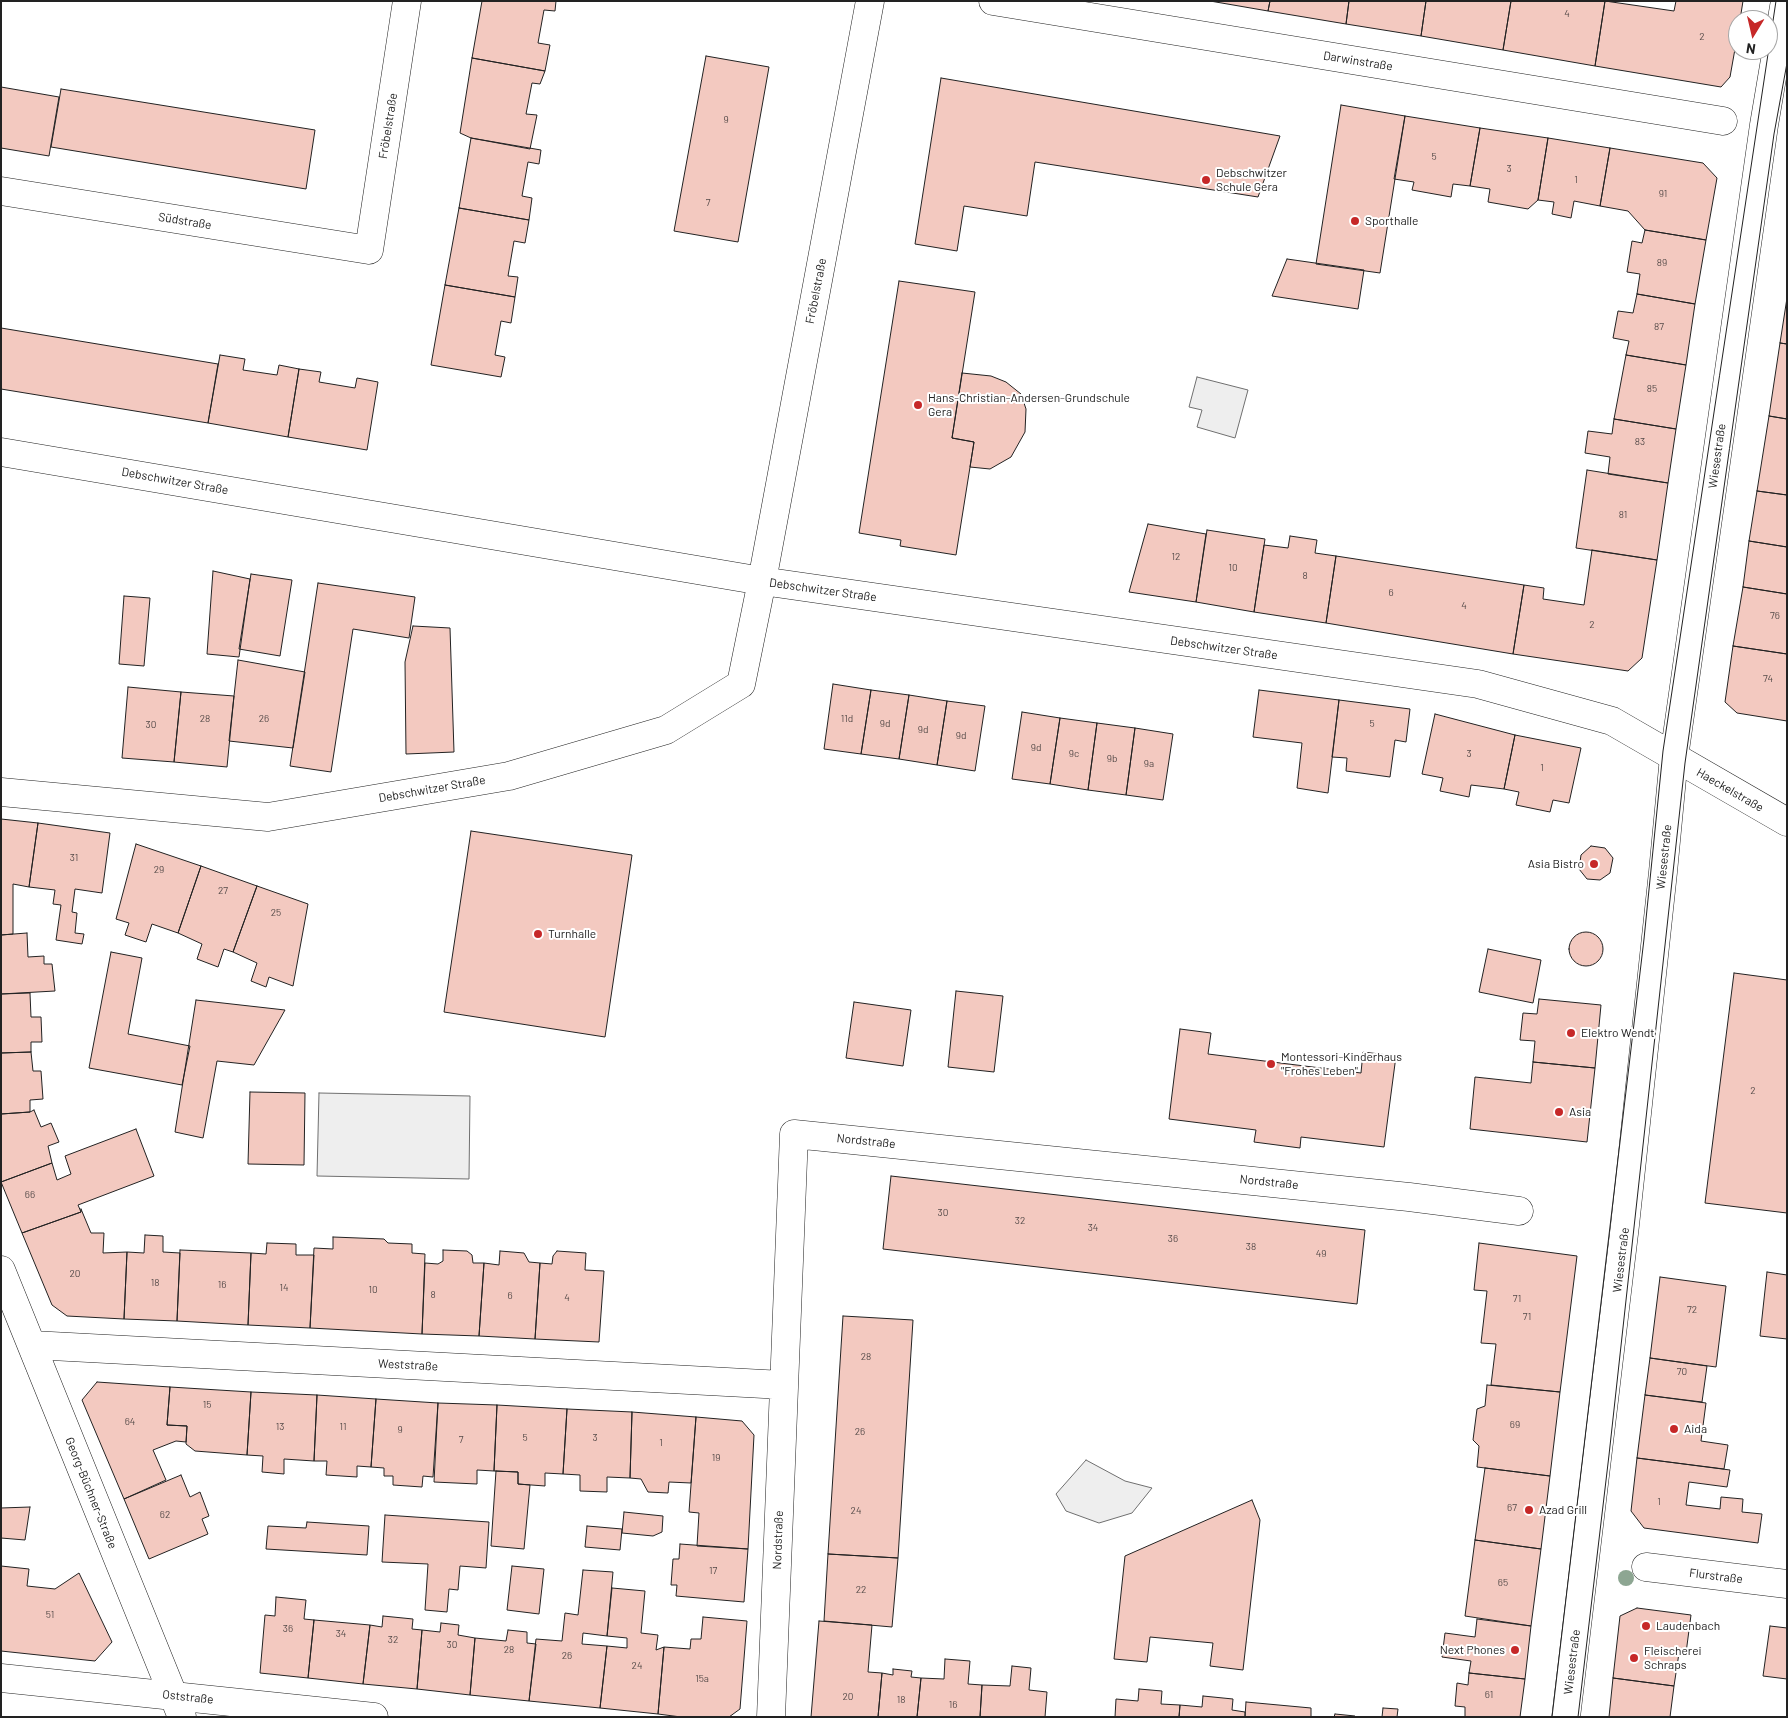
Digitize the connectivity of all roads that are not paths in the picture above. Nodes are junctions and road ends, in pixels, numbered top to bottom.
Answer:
1 (407, 1) edge
2 (870, 1) edge
3 (993, 1) edge
4 (1785, 1) edge
5 (1723, 121) dead end
6 (1, 191) edge
7 (368, 250) joint
8 (1, 452) edge
9 (762, 581) junction
10 (1674, 757) junction
11 (1, 792) edge
12 (1787, 822) edge
13 (1519, 1211) dead end
14 (1, 1270) edge
15 (32, 1345) junction
16 (783, 1385) junction
17 (1646, 1567) dead end
18 (1787, 1584) edge
19 (1, 1678) edge
20 (177, 1706) edge
21 (374, 1717) edge
22 (771, 1717) edge
23 (1566, 1717) edge

1 - 7 street, Fröbelstraße
2 - 9 street, Fröbelstraße
3 - 5 street, Darwinstraße
4 - 10 street, Wiesestraße
6 - 7 street, Südstraße
8 - 9 street, Debschwitzer Straße
9 - 10 street, Debschwitzer Straße
9 - 11 street, Debschwitzer Straße
10 - 12 street, Haeckelstraße
10 - 23 street, Wiesestraße
13 - 16 street, Nordstraße
14 - 15 street, Georg-Büchner-Straße
15 - 16 street, Weststraße
15 - 20 street, Georg-Büchner-Straße
16 - 22 street, Nordstraße
17 - 18 street, Flurstraße
19 - 20 street, Oststraße
20 - 21 street, Oststraße

